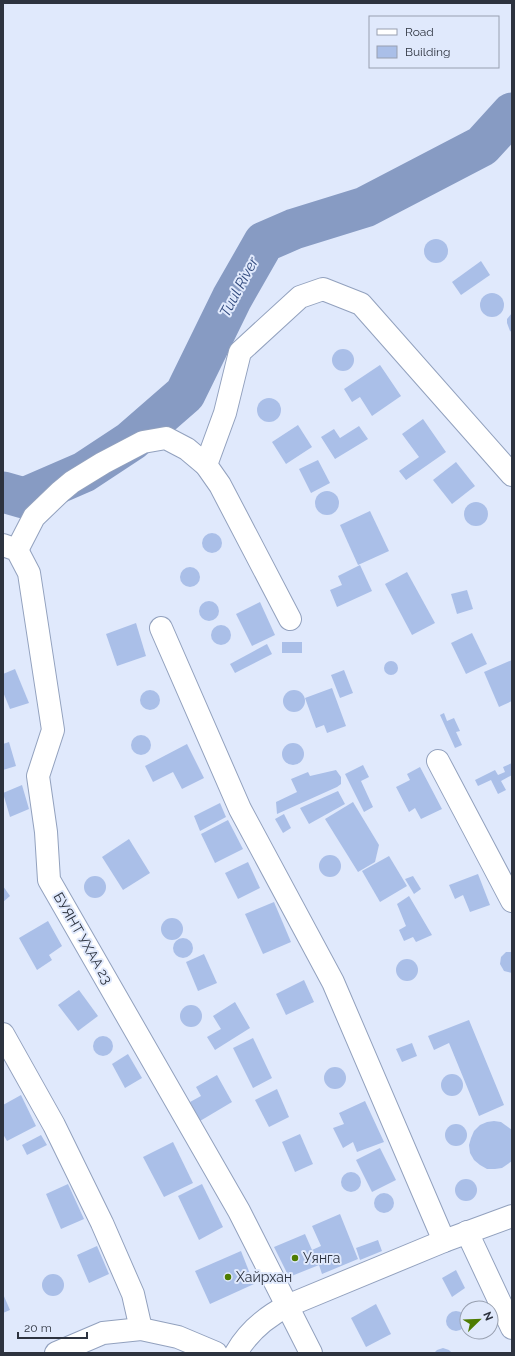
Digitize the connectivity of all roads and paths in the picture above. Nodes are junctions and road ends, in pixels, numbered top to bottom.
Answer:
1 (206, 465) junction
2 (512, 475) edge
3 (10, 547) edge
4 (290, 619) dead end
5 (161, 628) dead end
6 (438, 761) dead end
7 (512, 902) edge
8 (3, 1034) edge
9 (512, 1216) edge
10 (467, 1232) junction
11 (444, 1241) junction
12 (287, 1306) junction
13 (512, 1328) edge
14 (141, 1329) junction
15 (56, 1353) edge
16 (216, 1353) edge
17 (236, 1353) edge
18 (311, 1353) edge

1 - 2 street
1 - 3 street
1 - 4 street
3 - 12 street, БУЯНТ УХАА 23
5 - 11 street
6 - 7 street
8 - 14 street
9 - 10 street
10 - 11 street
10 - 13 street
11 - 12 street
12 - 17 street
12 - 18 street, БУЯНТ УХАА 23
14 - 15 street
14 - 16 street

